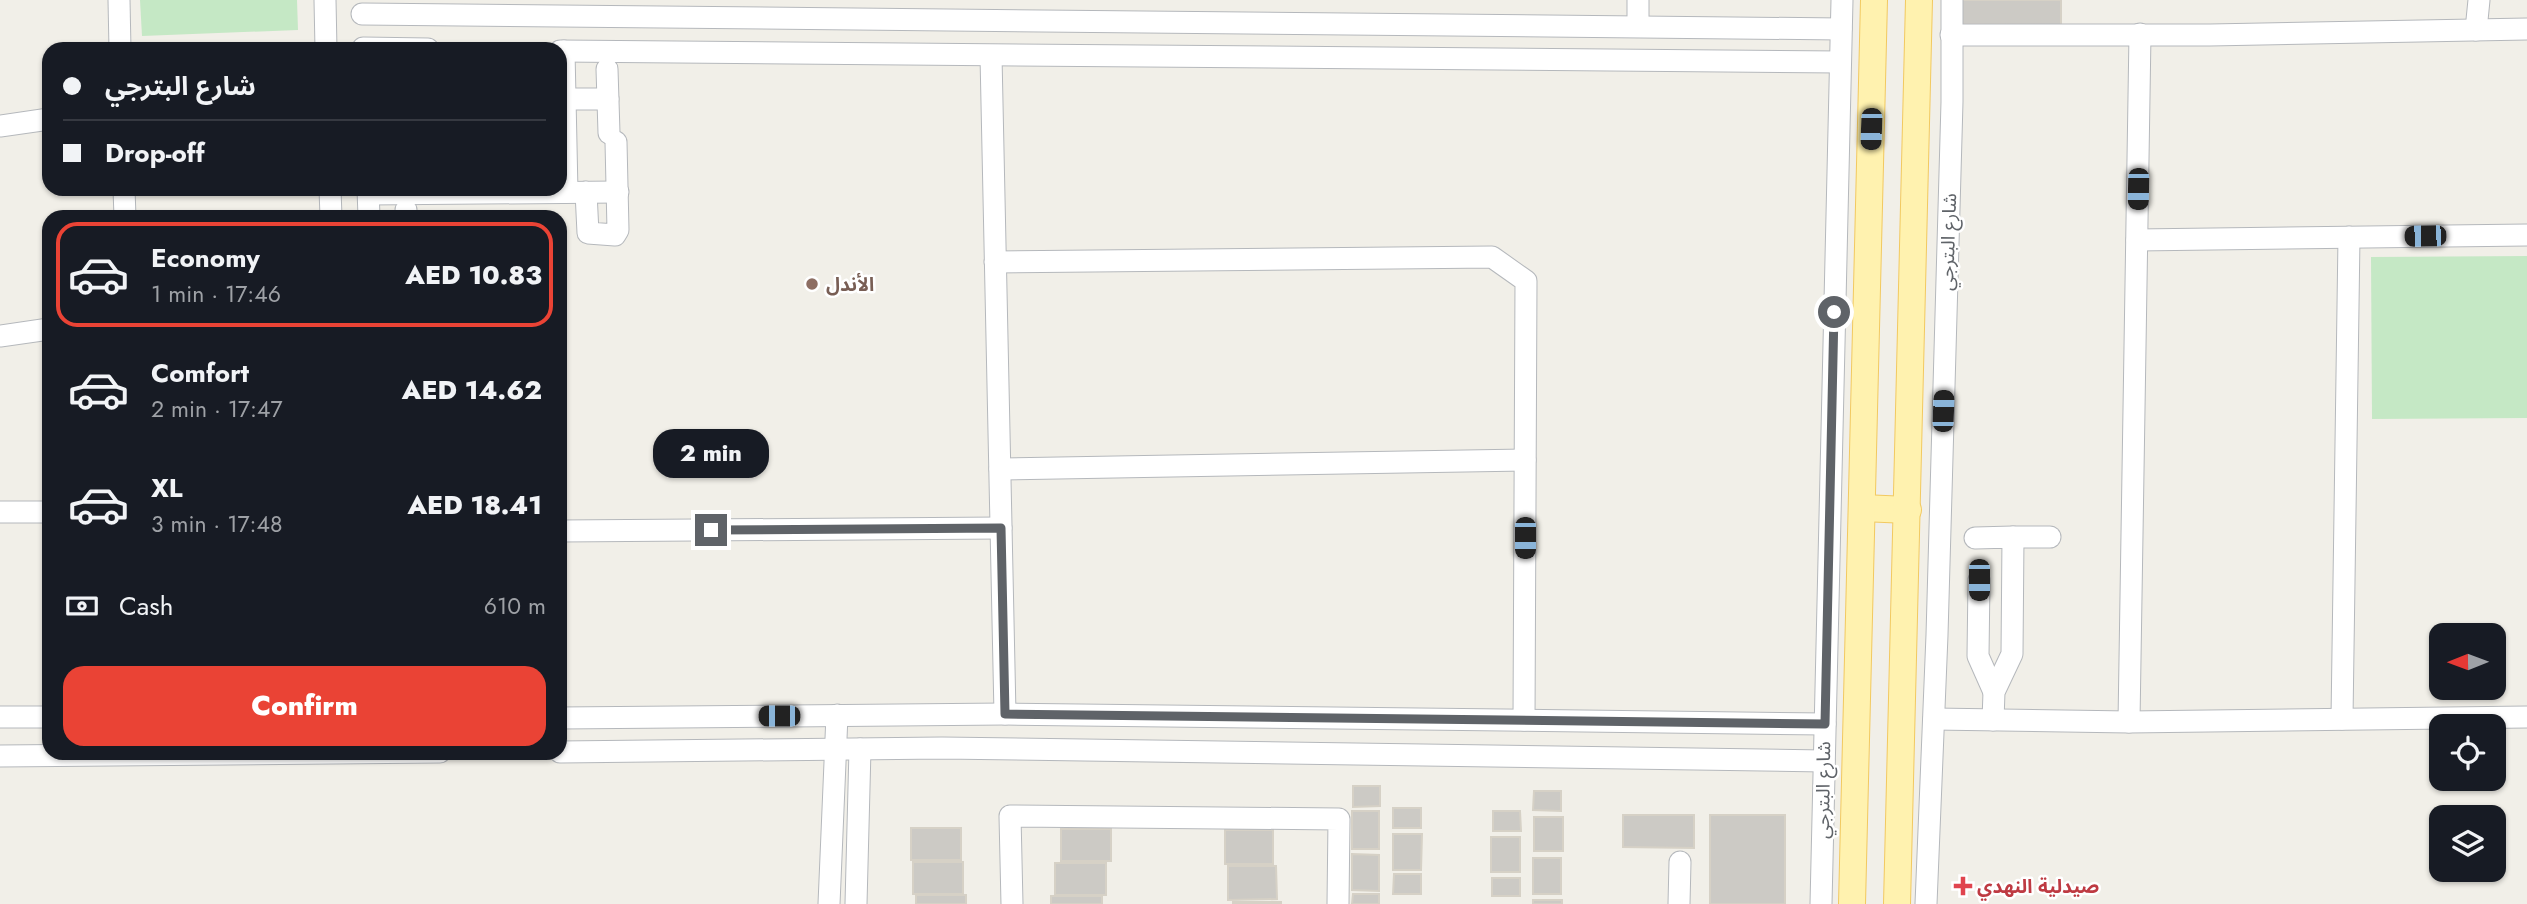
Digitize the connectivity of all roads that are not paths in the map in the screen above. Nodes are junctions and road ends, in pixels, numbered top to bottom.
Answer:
1 (119, 0) edge
2 (325, 0) edge
3 (1047, 0) edge
4 (1638, 0) edge
5 (1842, 0) edge
6 (1874, 0) edge
7 (1919, 0) edge
8 (1952, 0) edge
9 (2479, 0) edge
10 (361, 7) edge
11 (551, 8) edge
12 (1067, 19) junction
13 (1638, 26) junction
14 (1841, 29) junction
15 (2527, 29) edge
16 (2476, 30) junction
17 (2140, 34) junction
18 (1951, 35) junction
19 (120, 42) edge
20 (326, 42) edge
21 (363, 42) edge
22 (567, 51) edge
23 (991, 56) junction
24 (1840, 62) junction
25 (607, 69) dead end
26 (567, 99) edge
27 (608, 99) junction
28 (1917, 101) junction
29 (1952, 102) junction
30 (42, 120) edge
31 (0, 126) edge
32 (567, 132) edge
33 (570, 182) edge
34 (618, 192) junction
35 (2527, 235) edge
36 (2349, 237) junction
37 (2137, 240) junction
38 (1836, 257) junction
39 (995, 262) junction
40 (1868, 275) junction
41 (42, 330) edge
42 (0, 336) edge
43 (1525, 460) junction
44 (1000, 469) junction
45 (1862, 508) junction
46 (1908, 510) junction
47 (0, 512) edge
48 (42, 512) edge
49 (1001, 528) junction
50 (567, 531) edge
51 (2012, 537) junction
52 (2050, 537) dead end
53 (1975, 538) dead end
54 (1979, 580) dead end
55 (1906, 602) junction
56 (1937, 635) junction
57 (1994, 692) junction
58 (1005, 714) junction
59 (837, 715) junction
60 (0, 717) edge
61 (42, 718) edge
62 (567, 718) edge
63 (2527, 718) edge
64 (1934, 719) junction
65 (2342, 719) junction
66 (1524, 720) junction
67 (1993, 720) junction
68 (2129, 722) junction
69 (1825, 724) junction
70 (836, 749) junction
71 (860, 749) junction
72 (567, 751) edge
73 (0, 756) edge
74 (42, 756) edge
75 (1824, 761) junction
76 (1680, 862) dead end
77 (830, 904) edge
78 (856, 904) edge
79 (1012, 904) edge
80 (1338, 904) edge
81 (1679, 904) edge
82 (1821, 904) edge
83 (1852, 904) edge
84 (1897, 904) edge
85 (1928, 904) edge

1 - 19 street
2 - 20 street
3 - 12 street
4 - 13 street
5 - 14 street, شارع البترجي
6 - 40 main road, شارع البترجي
7 - 28 main road, شارع البترجي
8 - 18 street, شارع البترجي
9 - 16 street
10 - 11 street
10 - 21 street
11 - 12 street
12 - 13 street
13 - 14 street
14 - 24 street, شارع البترجي
15 - 16 street
16 - 17 street
17 - 18 street
17 - 37 street
18 - 29 street, شارع البترجي
22 - 23 street
23 - 24 street
23 - 39 street
24 - 38 street, شارع البترجي
25 - 27 street
26 - 27 street
27 - 34 street
28 - 29 street
28 - 46 main road, شارع البترجي
29 - 56 street, شارع البترجي
30 - 31 street
32 - 33 street
33 - 34 street
33 - 34 street
35 - 36 street
36 - 37 street
36 - 65 street
37 - 68 street
38 - 40 street
38 - 69 street, شارع البترجي
39 - 43 street
39 - 44 street
40 - 45 main road, شارع البترجي
41 - 42 street
43 - 44 street
43 - 66 street
44 - 49 street
45 - 46 main road
45 - 83 main road, شارع البترجي
46 - 55 main road, شارع البترجي
47 - 48 street
49 - 50 street
49 - 58 street
51 - 52 street
51 - 53 street
51 - 57 street
54 - 57 street
55 - 56 street
55 - 84 main road, شارع البترجي
56 - 64 street, شارع البترجي
57 - 67 street
58 - 59 street
58 - 66 street
59 - 62 street
59 - 70 street
60 - 61 street
63 - 65 street
64 - 67 street
64 - 85 street, شارع البترجي
65 - 68 street
66 - 69 street
67 - 68 street
69 - 75 street, شارع البترجي
70 - 71 street
70 - 72 street
70 - 77 street
71 - 75 street
71 - 78 street
73 - 74 street
75 - 82 street, شارع البترجي
76 - 81 street
79 - 80 street

